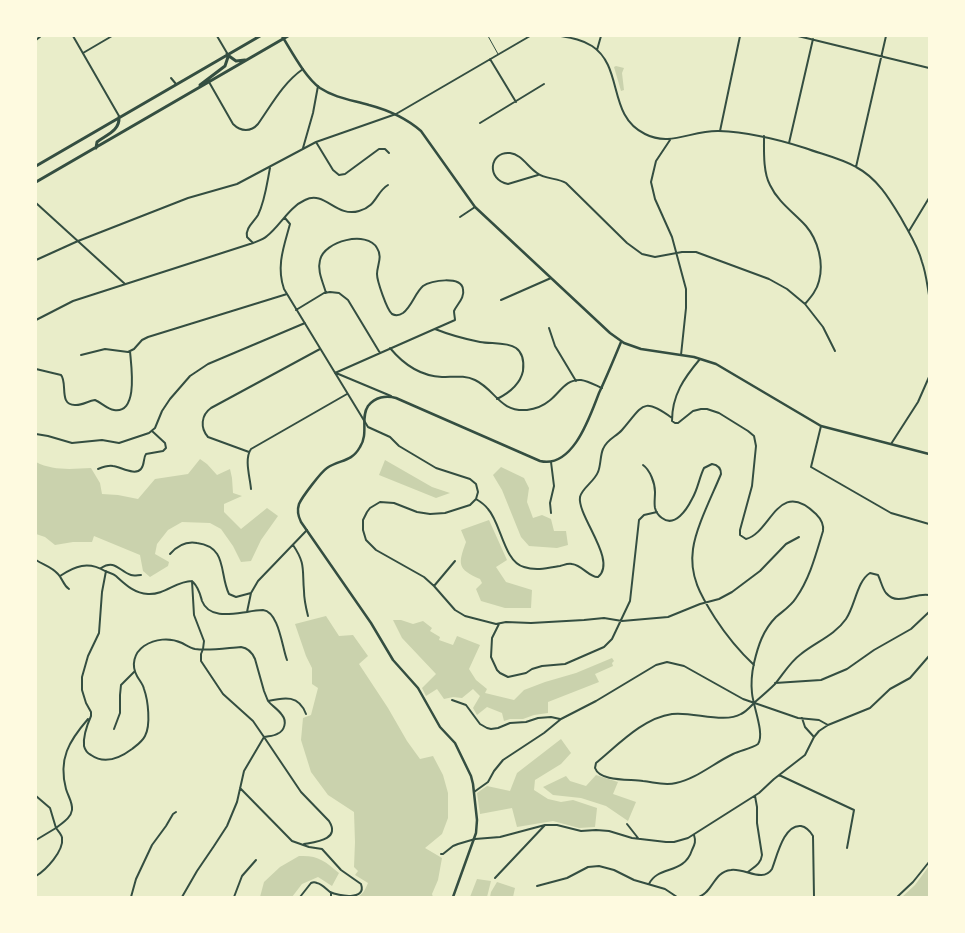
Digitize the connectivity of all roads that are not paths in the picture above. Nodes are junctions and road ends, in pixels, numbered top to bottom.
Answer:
1 (41, 36) edge
2 (73, 36) edge
3 (112, 36) edge
4 (217, 36) edge
5 (260, 36) edge
6 (288, 36) edge
7 (488, 36) edge
8 (530, 36) edge
9 (561, 36) edge
10 (601, 36) edge
11 (740, 36) edge
12 (798, 36) edge
13 (886, 36) edge
14 (283, 37) edge
15 (813, 39) junction
16 (36, 40) edge
17 (598, 50) junction
18 (83, 53) junction
19 (227, 54) junction
20 (498, 54) junction
21 (881, 57) junction
22 (490, 59) junction
23 (248, 60) junction
24 (929, 68) edge
25 (304, 69) junction
26 (171, 78) dead end
27 (209, 82) junction
28 (176, 84) junction
29 (544, 84) dead end
30 (318, 86) junction
31 (194, 91) junction
32 (516, 102) junction
33 (396, 114) junction
34 (120, 118) junction
35 (480, 123) dead end
36 (720, 131) junction
37 (764, 136) junction
38 (670, 140) junction
39 (316, 142) junction
40 (789, 143) junction
41 (96, 148) junction
42 (302, 149) junction
43 (389, 153) dead end
44 (36, 166) edge
45 (270, 167) junction
46 (856, 167) junction
47 (538, 175) junction
48 (36, 182) edge
49 (388, 185) dead end
50 (929, 198) edge
51 (36, 203) edge
52 (475, 207) junction
53 (460, 217) dead end
54 (285, 218) junction
55 (909, 231) junction
56 (78, 241) junction
57 (253, 243) junction
58 (676, 252) junction
59 (36, 260) edge
60 (551, 278) junction
61 (125, 284) junction
62 (326, 292) junction
63 (287, 294) junction
64 (929, 295) edge
65 (501, 300) dead end
66 (805, 304) junction
67 (296, 310) junction
68 (36, 320) edge
69 (305, 324) junction
70 (549, 328) dead end
71 (435, 329) junction
72 (621, 342) junction
73 (390, 348) junction
74 (320, 349) junction
75 (130, 351) junction
76 (835, 351) dead end
77 (380, 353) junction
78 (81, 355) dead end
79 (681, 356) junction
80 (700, 359) junction
81 (36, 369) edge
82 (334, 373) junction
83 (929, 377) edge
84 (576, 381) junction
85 (602, 388) junction
86 (348, 394) junction
87 (396, 398) junction
88 (496, 399) junction
89 (672, 418) junction
90 (365, 422) junction
91 (821, 426) junction
92 (152, 431) junction
93 (36, 434) edge
94 (890, 445) junction
95 (249, 452) junction
96 (929, 454) edge
97 (550, 462) junction
98 (643, 465) dead end
99 (98, 469) dead end
100 (251, 489) dead end
101 (476, 499) junction
102 (657, 512) junction
103 (551, 513) dead end
104 (929, 524) edge
105 (307, 530) junction
106 (799, 537) dead end
107 (293, 545) junction
108 (170, 554) dead end
109 (36, 561) edge
110 (455, 561) dead end
111 (101, 568) junction
112 (106, 571) junction
113 (141, 575) dead end
114 (60, 576) junction
115 (192, 581) junction
116 (434, 586) junction
117 (69, 590) dead end
118 (251, 593) junction
119 (929, 595) edge
120 (705, 603) junction
121 (247, 612) junction
122 (929, 612) edge
123 (308, 616) dead end
124 (621, 621) junction
125 (499, 624) junction
126 (203, 649) junction
127 (929, 656) edge
128 (287, 660) dead end
129 (754, 665) junction
130 (135, 671) junction
131 (775, 683) junction
132 (452, 700) dead end
133 (268, 701) junction
134 (754, 703) junction
135 (306, 714) dead end
136 (90, 716) junction
137 (802, 718) junction
138 (561, 719) junction
139 (828, 725) junction
140 (114, 729) dead end
141 (264, 737) junction
142 (814, 737) junction
143 (779, 775) junction
144 (240, 788) junction
145 (474, 792) junction
146 (36, 796) edge
147 (755, 796) junction
148 (176, 812) dead end
149 (627, 824) dead end
150 (545, 825) junction
151 (56, 828) junction
152 (694, 835) junction
153 (639, 839) junction
154 (36, 840) edge
155 (475, 840) junction
156 (303, 844) junction
157 (847, 848) dead end
158 (441, 854) dead end
159 (256, 860) dead end
160 (929, 862) edge
161 (748, 872) junction
162 (36, 876) edge
163 (495, 878) dead end
164 (649, 884) junction
165 (537, 886) dead end
166 (331, 893) junction
167 (131, 897) edge
168 (182, 897) edge
169 (234, 897) edge
170 (300, 897) edge
171 (331, 897) edge
172 (453, 897) edge
173 (677, 897) edge
174 (699, 897) edge
175 (814, 897) edge
176 (897, 897) edge

1 - 16 street
2 - 18 street
3 - 18 street
4 - 19 street
5 - 19 main road
6 - 14 main road
7 - 20 lane
8 - 20 street
9 - 17 street
10 - 17 street
11 - 36 street
12 - 15 street
13 - 21 street
14 - 23 main road
14 - 25 street
15 - 21 street
15 - 40 street
17 - 38 street
18 - 34 street
19 - 23 main road
19 - 28 main road
19 - 31 main road
20 - 22 street
21 - 24 street
21 - 46 street
22 - 32 street
22 - 33 street
23 - 27 main road
25 - 27 street
25 - 30 street
26 - 28 street
27 - 31 main road
28 - 34 main road
29 - 32 street
30 - 33 street
30 - 42 street
31 - 41 main road
32 - 35 street
33 - 39 street
33 - 52 street
34 - 41 main road
34 - 44 main road
36 - 37 street
36 - 38 street
37 - 40 street
37 - 66 street
38 - 58 street
39 - 42 street
39 - 43 street
40 - 46 street
41 - 48 main road
42 - 45 street
45 - 56 street
45 - 57 street
46 - 55 street
47 - 47 street
47 - 58 street
49 - 54 street
50 - 55 street
51 - 56 street
52 - 53 street
52 - 60 street
54 - 57 street
54 - 63 street
55 - 64 street
56 - 59 street
56 - 61 street
57 - 61 street
58 - 66 street
58 - 79 street
60 - 65 street
60 - 72 street
61 - 68 street
62 - 67 street
62 - 71 street
62 - 77 street
63 - 67 street
63 - 75 street
66 - 76 street
67 - 69 street
69 - 74 street
69 - 92 street
70 - 84 street
71 - 73 street
71 - 88 street
72 - 79 street
72 - 85 street
73 - 77 street
73 - 88 street
74 - 82 street
74 - 95 street
75 - 78 street
75 - 81 street
77 - 82 street
79 - 80 street
80 - 89 street
80 - 91 street
82 - 86 street
82 - 87 street
83 - 94 street
84 - 85 street
84 - 88 street
85 - 97 street
86 - 90 street
86 - 95 street
87 - 90 street
87 - 97 street
89 - 101 street
89 - 129 street
90 - 101 street
90 - 105 street
91 - 94 street
91 - 104 street
92 - 93 street
92 - 99 street
94 - 96 street
95 - 100 street
97 - 103 street
98 - 102 street
101 - 116 street
102 - 120 street
102 - 124 street
105 - 107 street
105 - 145 street
106 - 120 street
107 - 118 street
107 - 123 street
108 - 118 street
109 - 114 street
110 - 116 street
111 - 112 street
111 - 113 street
111 - 114 street
112 - 115 street
112 - 136 street
114 - 117 street
115 - 121 street
115 - 126 street
116 - 125 street
118 - 121 street
119 - 131 street
120 - 124 street
120 - 129 street
121 - 128 street
122 - 131 street
124 - 125 street
124 - 125 street
126 - 130 street
126 - 133 street
126 - 141 street
127 - 139 street
129 - 134 street
130 - 136 street
130 - 140 street
131 - 134 street
132 - 138 street
133 - 135 street
133 - 141 street
134 - 134 street
134 - 137 street
134 - 138 street
136 - 151 street
137 - 139 street
137 - 142 street
138 - 145 street
139 - 142 street
141 - 144 street
141 - 156 street
142 - 143 street
143 - 147 street
143 - 157 street
144 - 156 street
144 - 168 street
145 - 155 street
146 - 151 street
147 - 152 street
147 - 161 street
148 - 167 street
149 - 153 street
150 - 153 street
150 - 155 street
150 - 163 street
151 - 154 street
151 - 162 street
152 - 153 street
152 - 164 street
155 - 158 street
155 - 172 street
156 - 166 street
159 - 169 street
160 - 176 street
161 - 174 street
161 - 175 street
164 - 165 street
164 - 173 street
166 - 170 street
166 - 171 street

